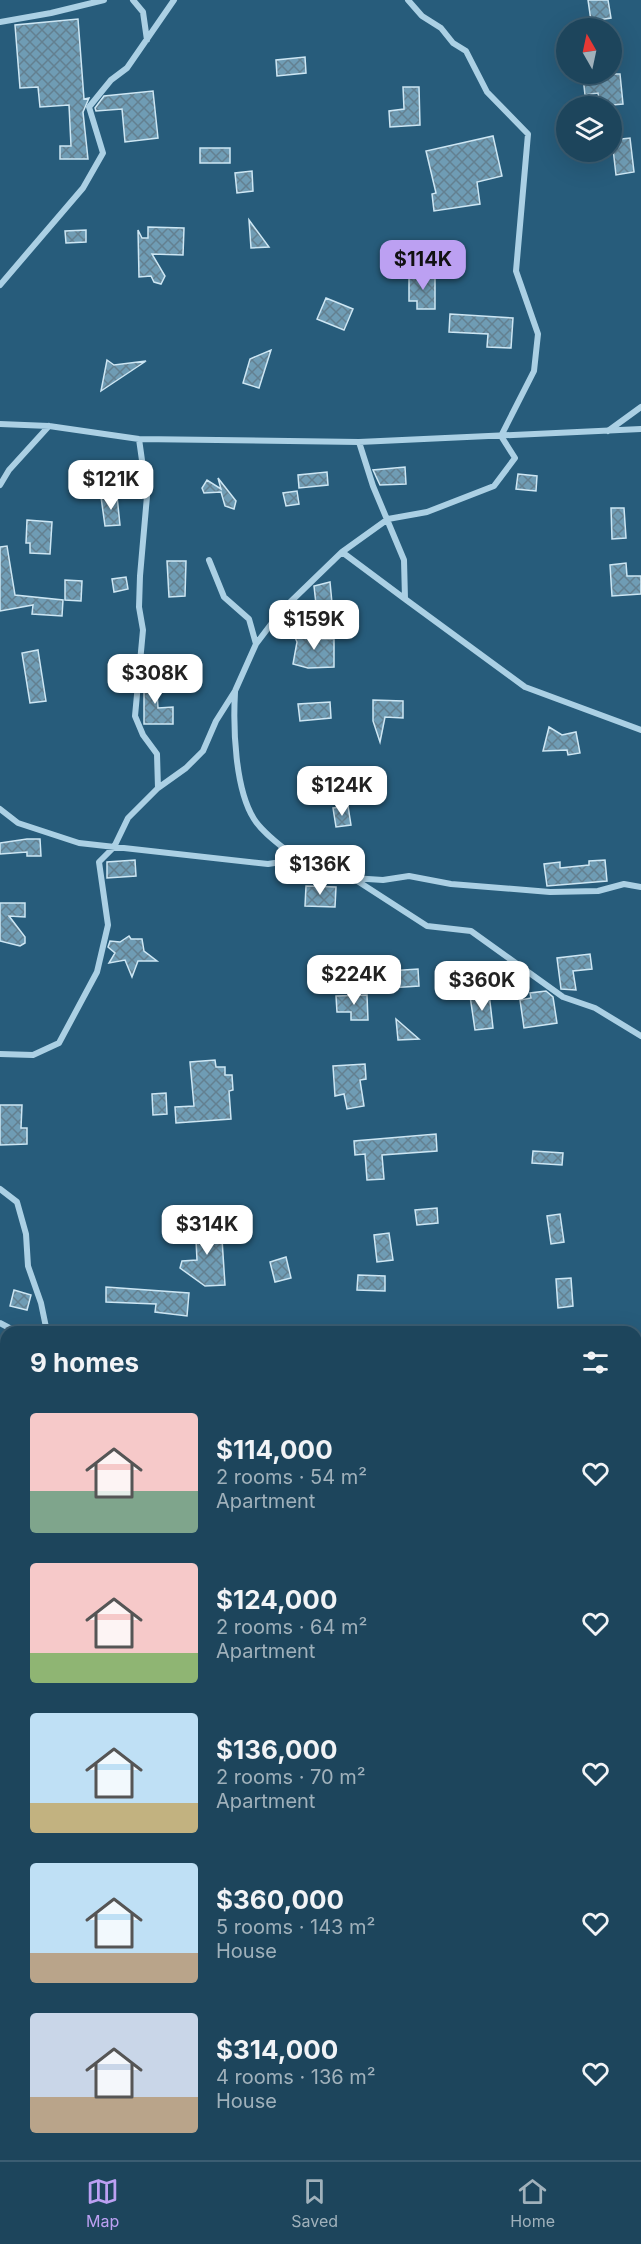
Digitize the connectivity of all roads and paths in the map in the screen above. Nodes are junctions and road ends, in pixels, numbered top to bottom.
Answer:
1 (104, 0) edge
2 (133, 0) edge
3 (174, 0) edge
4 (408, 0) edge
5 (0, 22) edge
6 (147, 40) junction
7 (0, 285) edge
8 (641, 407) edge
9 (0, 424) edge
10 (49, 426) junction
11 (641, 429) edge
12 (608, 431) junction
13 (501, 436) junction
14 (139, 440) junction
15 (359, 442) junction
16 (0, 485) edge
17 (388, 519) junction
18 (342, 552) junction
19 (209, 560) dead end
20 (405, 599) junction
21 (256, 644) junction
22 (236, 691) junction
23 (641, 730) edge
24 (158, 788) junction
25 (0, 809) edge
26 (114, 847) junction
27 (299, 861) junction
28 (351, 878) junction
29 (641, 887) edge
30 (641, 1036) edge
31 (0, 1054) edge
32 (0, 1189) edge
33 (45, 1326) edge

1 - 5 street
2 - 6 street
3 - 6 street
4 - 13 street
6 - 7 street
8 - 12 street
9 - 10 street
10 - 14 street
10 - 16 street
11 - 12 street
12 - 13 street
13 - 15 street
13 - 17 street
14 - 15 street
14 - 24 street
15 - 17 street
17 - 18 street
17 - 20 street
18 - 20 street
18 - 21 street
19 - 21 street
20 - 23 street
21 - 22 street
22 - 24 street
22 - 27 street
24 - 26 street
25 - 26 street
26 - 27 street
26 - 31 street
27 - 28 street
28 - 29 street
28 - 30 street
32 - 33 street

